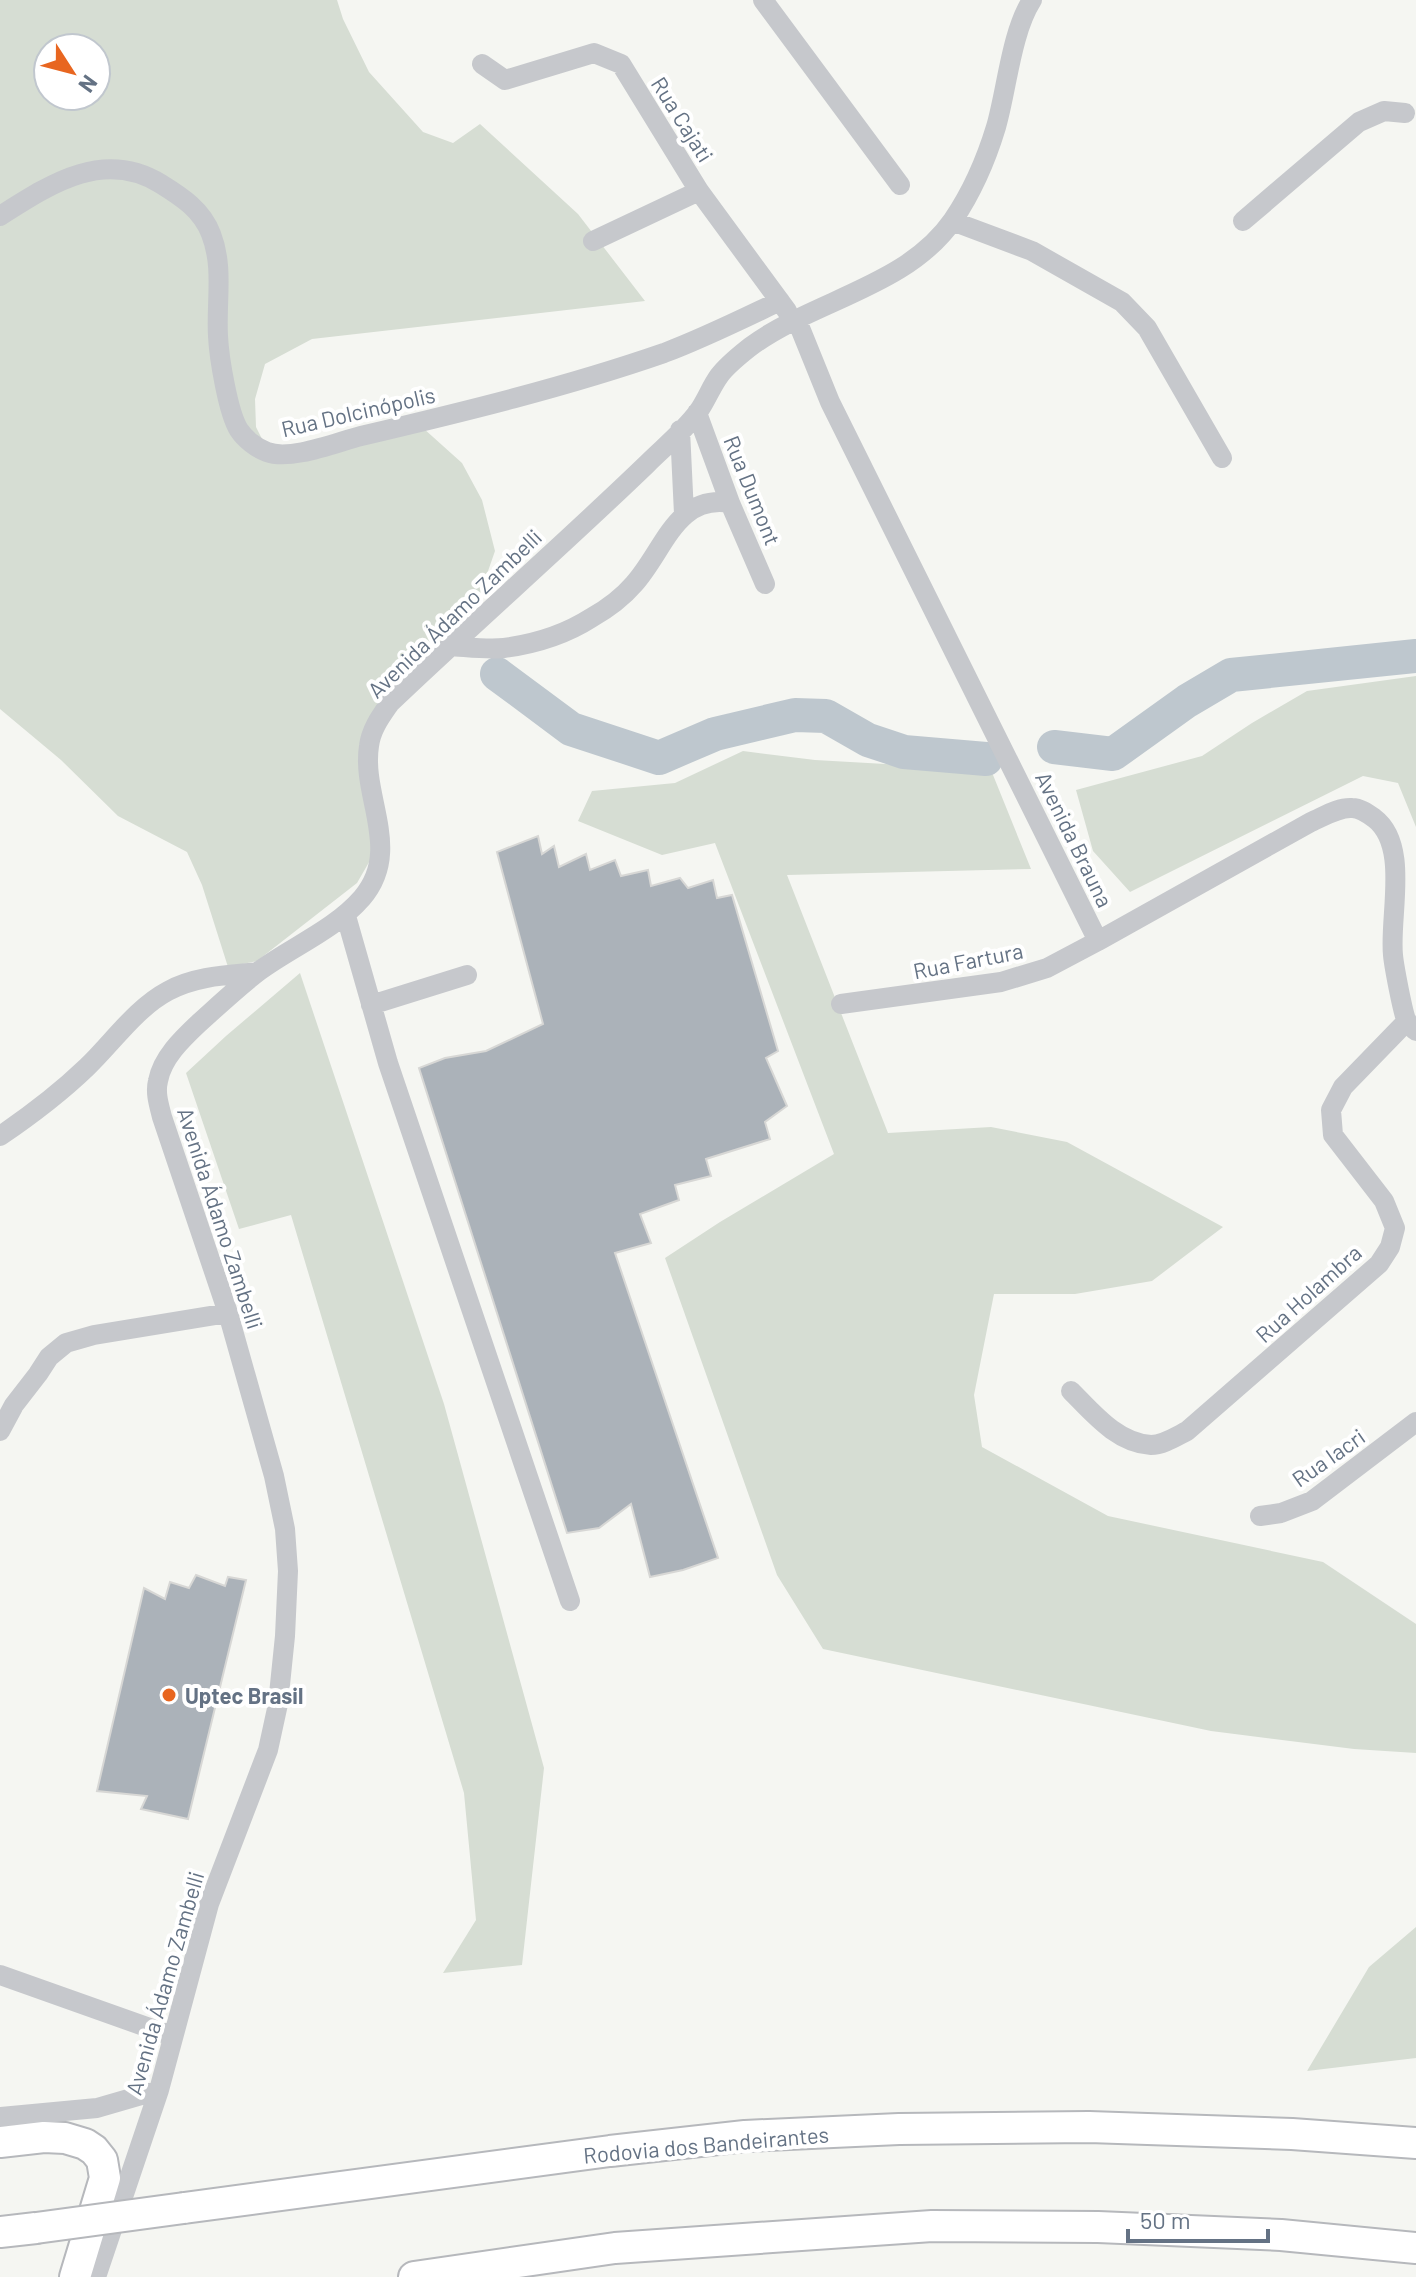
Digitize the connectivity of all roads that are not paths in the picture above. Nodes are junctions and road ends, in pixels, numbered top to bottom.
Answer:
1 (763, 0) edge
2 (1032, 0) edge
3 (482, 64) dead end
4 (1405, 113) dead end
5 (900, 185) dead end
6 (699, 191) junction
7 (0, 216) edge
8 (952, 221) junction
9 (1243, 221) dead end
10 (593, 241) dead end
11 (780, 301) junction
12 (795, 319) junction
13 (697, 413) junction
14 (680, 430) junction
15 (1222, 458) dead end
16 (730, 503) junction
17 (684, 514) junction
18 (765, 584) dead end
19 (449, 646) junction
20 (346, 916) junction
21 (1098, 941) junction
22 (258, 972) junction
23 (467, 975) dead end
24 (841, 1004) dead end
25 (371, 1005) junction
26 (1411, 1026) edge
27 (0, 1136) edge
28 (228, 1313) junction
29 (1071, 1391) dead end
30 (1416, 1422) edge
31 (0, 1431) edge
32 (1260, 1516) dead end
33 (570, 1601) dead end
34 (0, 1975) edge
35 (172, 2036) junction
36 (159, 2090) junction
37 (0, 2117) edge
38 (0, 2142) edge
39 (1416, 2143) edge
40 (0, 2232) edge
41 (1416, 2248) edge
42 (75, 2277) edge
43 (96, 2277) edge
44 (414, 2277) edge

1 - 5 street
2 - 8 street, Avenida Ádamo Zambelli
3 - 6 street, Rua Cajati
4 - 9 street
6 - 10 street
6 - 11 street, Rua Cajati
7 - 11 street, Rua Dolcinópolis
8 - 12 street, Avenida Ádamo Zambelli
8 - 15 street
11 - 12 street, Rua Cajati
12 - 13 street, Avenida Ádamo Zambelli
12 - 21 street, Avenida Brauna
13 - 14 street, Avenida Ádamo Zambelli
13 - 16 street, Rua Dumont
14 - 17 street
14 - 19 street, Avenida Ádamo Zambelli
16 - 17 street
16 - 18 street, Rua Dumont
17 - 19 street
19 - 20 street, Avenida Ádamo Zambelli
20 - 22 street, Avenida Ádamo Zambelli
20 - 25 street
21 - 24 street, Rua Fartura
21 - 26 street, Avenida Brauna
22 - 27 street
22 - 28 street, Avenida Ádamo Zambelli
23 - 25 street
25 - 33 street
26 - 29 street, Rua Holambra
28 - 31 street
28 - 35 street, Avenida Ádamo Zambelli
30 - 32 street, Rua Iacri
34 - 35 street
35 - 36 street, Avenida Ádamo Zambelli
36 - 37 street
36 - 43 street, Avenida Ádamo Zambelli
38 - 42 highway
39 - 40 highway, Rodovia dos Bandeirantes, bridge
41 - 44 highway

